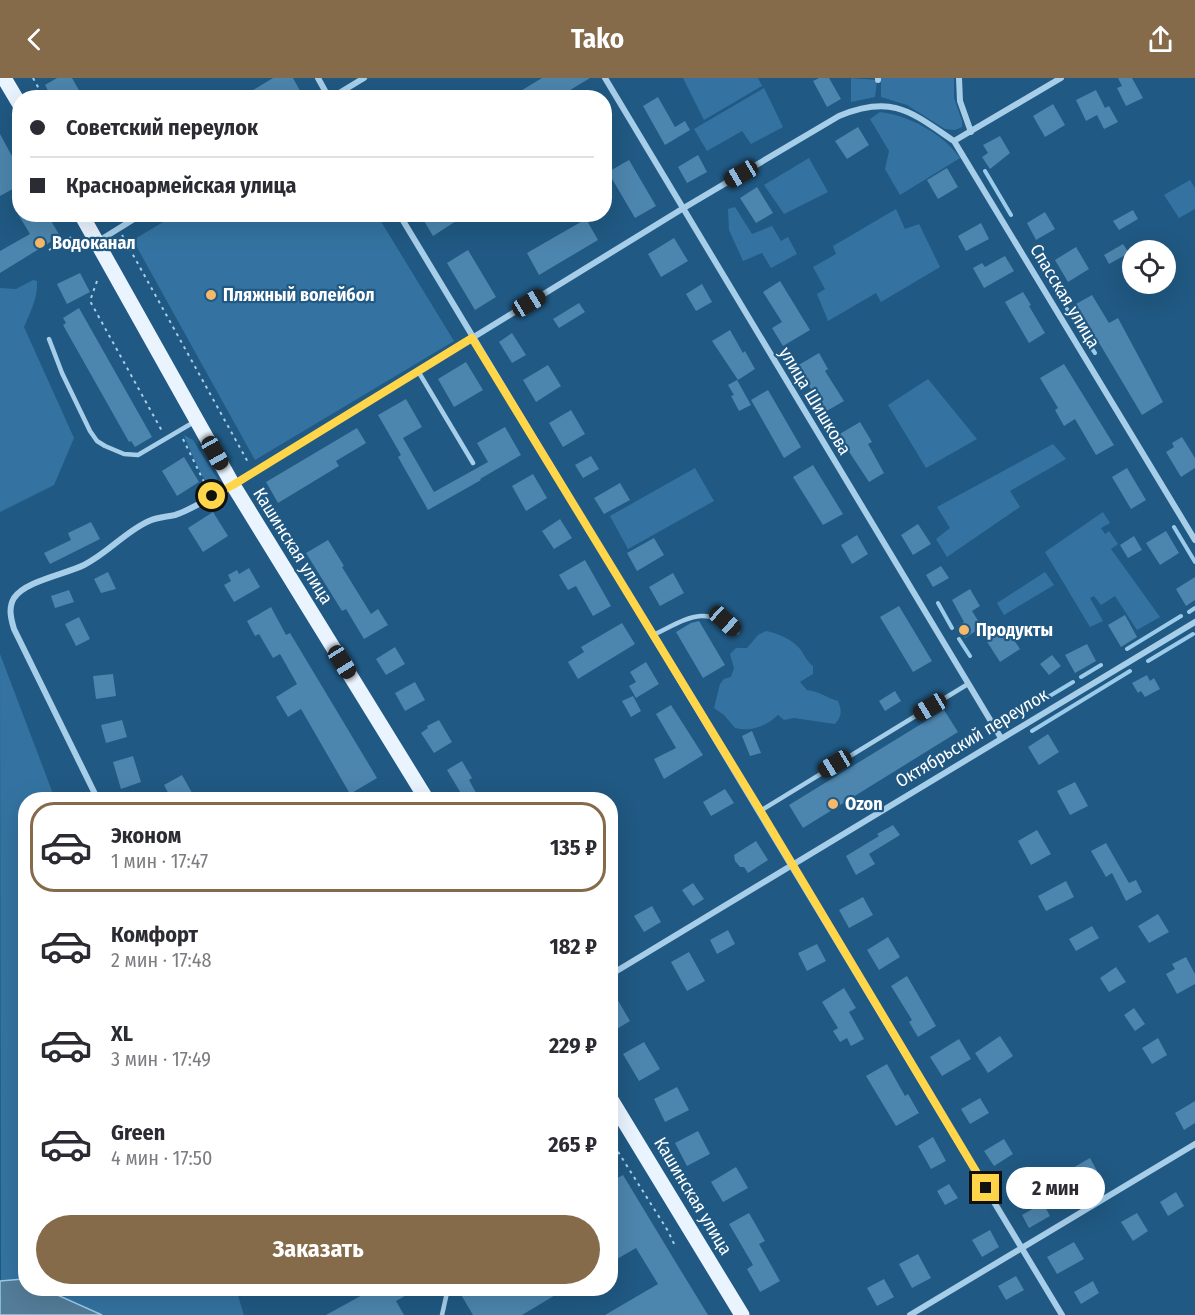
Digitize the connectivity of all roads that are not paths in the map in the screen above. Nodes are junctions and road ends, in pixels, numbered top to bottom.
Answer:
1 (4, 78) edge
2 (364, 78) edge
3 (605, 78) edge
4 (959, 78) edge
5 (1061, 78) edge
6 (344, 90) edge
7 (12, 92) edge
8 (970, 132) junction
9 (954, 141) junction
10 (682, 209) junction
11 (86, 222) edge
12 (129, 222) edge
13 (404, 222) edge
14 (97, 242) junction
15 (472, 338) junction
16 (49, 339) dead end
17 (418, 371) junction
18 (196, 420) junction
19 (473, 463) dead end
20 (233, 485) junction
21 (1195, 540) edge
22 (1195, 622) edge
23 (737, 632) dead end
24 (653, 635) junction
25 (968, 684) junction
26 (1001, 738) junction
27 (94, 792) edge
28 (422, 792) edge
29 (760, 810) junction
30 (792, 864) junction
31 (618, 970) edge
32 (618, 1111) edge
33 (1195, 1144) edge
34 (1023, 1249) junction
35 (446, 1296) edge
36 (442, 1315) edge
37 (742, 1315) edge
38 (910, 1315) edge
39 (1062, 1315) edge

1 - 7 main road
2 - 6 street
3 - 10 street, улица Шишкова
4 - 8 street
5 - 8 street
8 - 9 street
9 - 10 street, Спасская улица
9 - 21 street, Спасская улица
10 - 15 street
10 - 25 street, улица Шишкова
11 - 14 main road, Кашинская улица
12 - 14 street
13 - 15 street
14 - 18 main road, Кашинская улица
15 - 17 street
15 - 24 street
16 - 18 lane
17 - 19 lane
17 - 20 street
18 - 20 main road, Кашинская улица
20 - 27 street
20 - 28 main road, Кашинская улица
22 - 26 street, Октябрьский переулок
23 - 24 lane
24 - 29 street
25 - 26 street, улица Шишкова
25 - 29 lane
26 - 30 street, Октябрьский переулок
29 - 30 street
30 - 31 street, Октябрьский переулок
30 - 34 street
32 - 37 main road, Кашинская улица
33 - 34 street
34 - 38 street
34 - 39 street
35 - 36 lane

